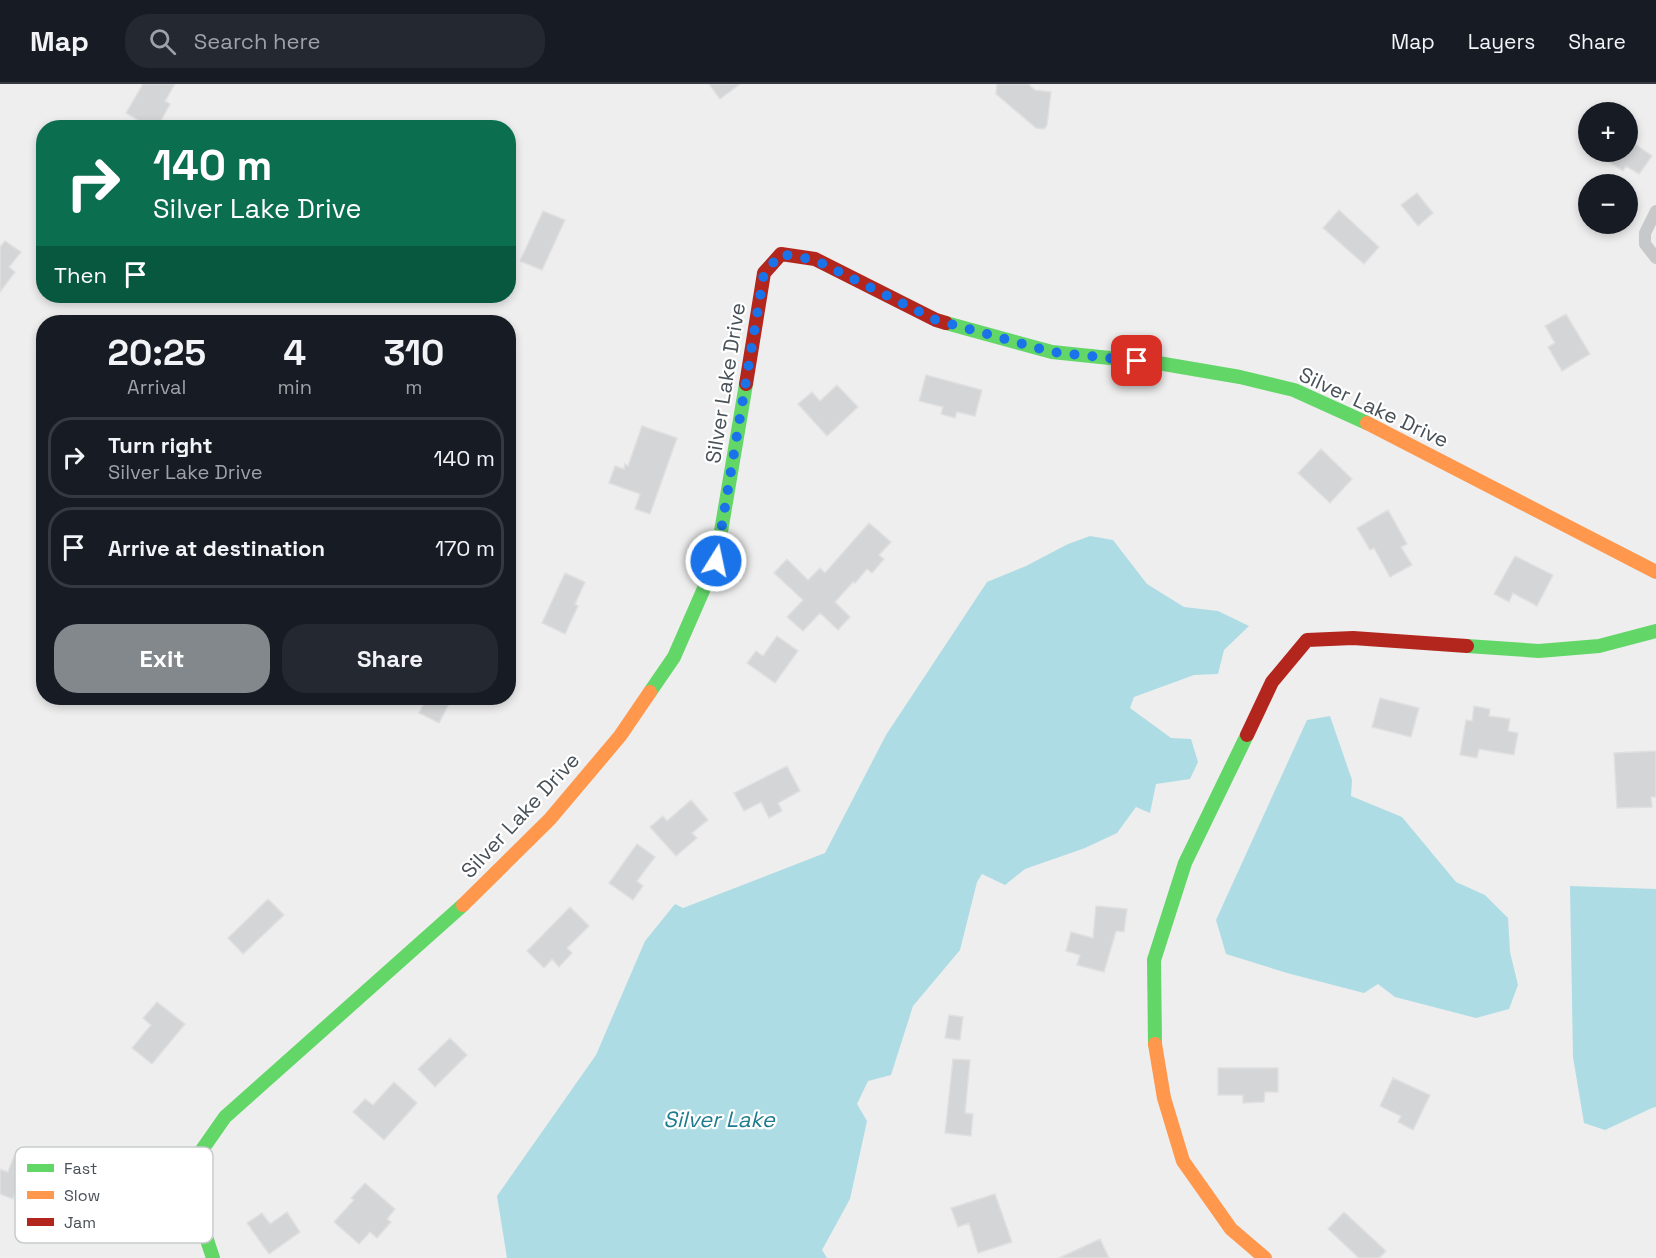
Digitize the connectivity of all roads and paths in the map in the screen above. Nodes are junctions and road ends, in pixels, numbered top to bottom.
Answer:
1 (1656, 211) edge
2 (1656, 258) edge
3 (1656, 572) edge
4 (1656, 631) edge
5 (203, 1147) edge
6 (208, 1243) edge
7 (213, 1258) edge
8 (1264, 1258) edge

1 - 2 street
3 - 5 street, Silver Lake Drive
4 - 8 street
6 - 7 street, Silver Lake Drive

